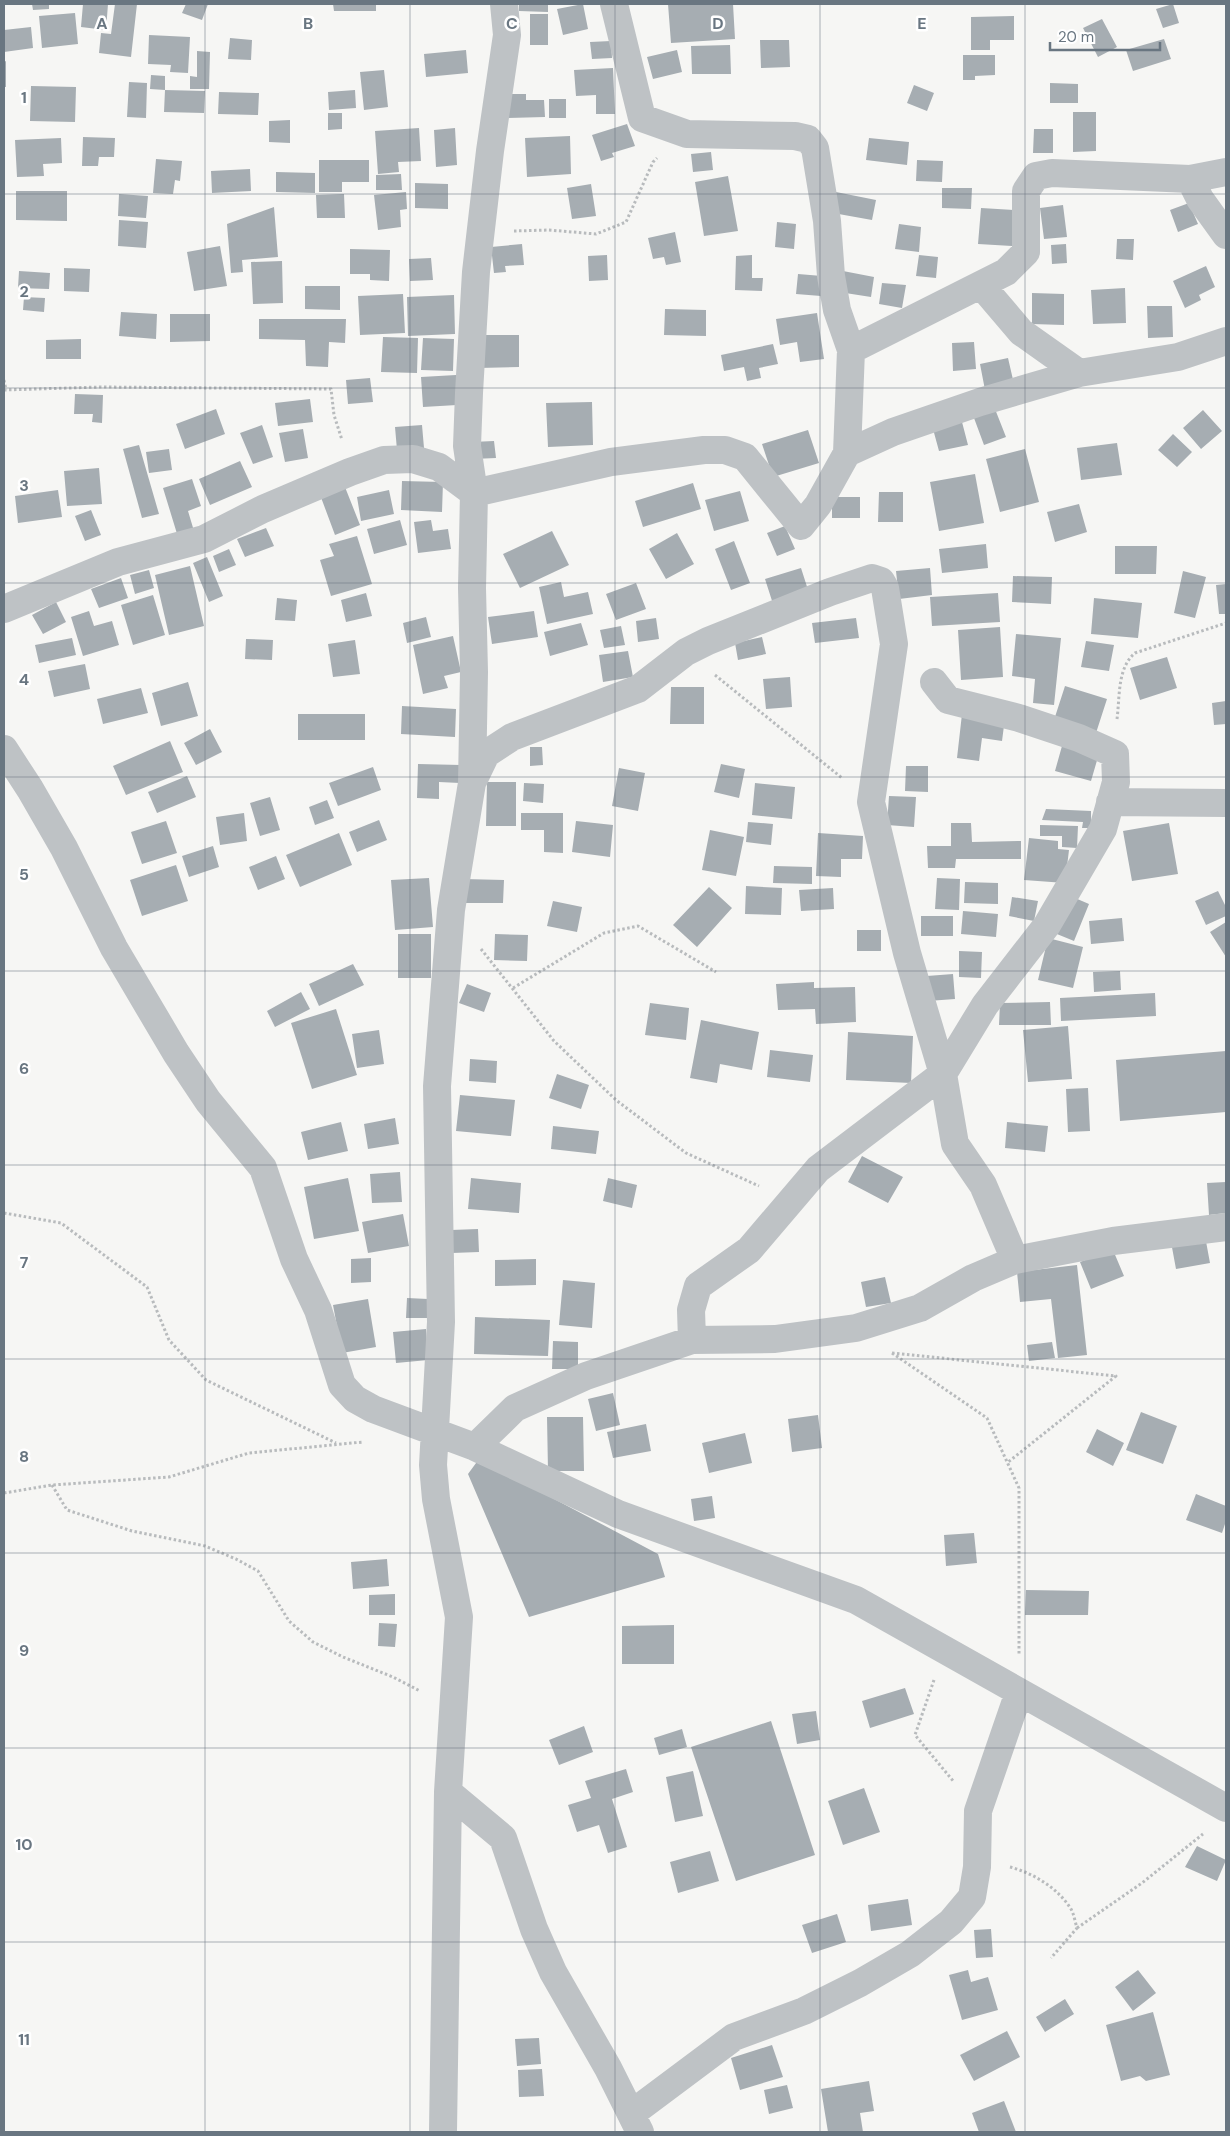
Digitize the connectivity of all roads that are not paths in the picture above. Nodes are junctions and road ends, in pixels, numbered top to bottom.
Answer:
1 (504, 4) edge
2 (614, 4) edge
3 (1226, 172) edge
4 (1190, 180) junction
5 (1226, 235) edge
6 (981, 285) junction
7 (1226, 340) edge
8 (851, 350) junction
9 (1079, 373) junction
10 (847, 453) junction
11 (474, 493) junction
12 (4, 609) edge
13 (934, 682) dead end
14 (4, 749) edge
15 (472, 783) junction
16 (1110, 802) junction
17 (1226, 803) edge
18 (943, 1074) junction
19 (1226, 1226) edge
20 (1015, 1260) junction
21 (692, 1340) junction
22 (434, 1430) junction
23 (476, 1447) junction
24 (1019, 1692) junction
25 (448, 1792) junction
26 (1226, 1808) edge
27 (636, 2123) edge
28 (442, 2132) edge

1 - 11 street
2 - 8 street
3 - 4 street
4 - 5 street
4 - 6 street
6 - 8 street
6 - 9 street
7 - 9 street
8 - 10 street
9 - 10 street
10 - 11 street
11 - 12 street
11 - 15 street
13 - 16 street
14 - 22 street
15 - 18 street
15 - 22 street
16 - 17 street
16 - 18 street
18 - 20 street
18 - 21 street
19 - 20 street
20 - 21 street
21 - 23 street
22 - 23 street
22 - 25 street
23 - 24 street
24 - 26 street
24 - 27 street
25 - 27 street
25 - 28 street

